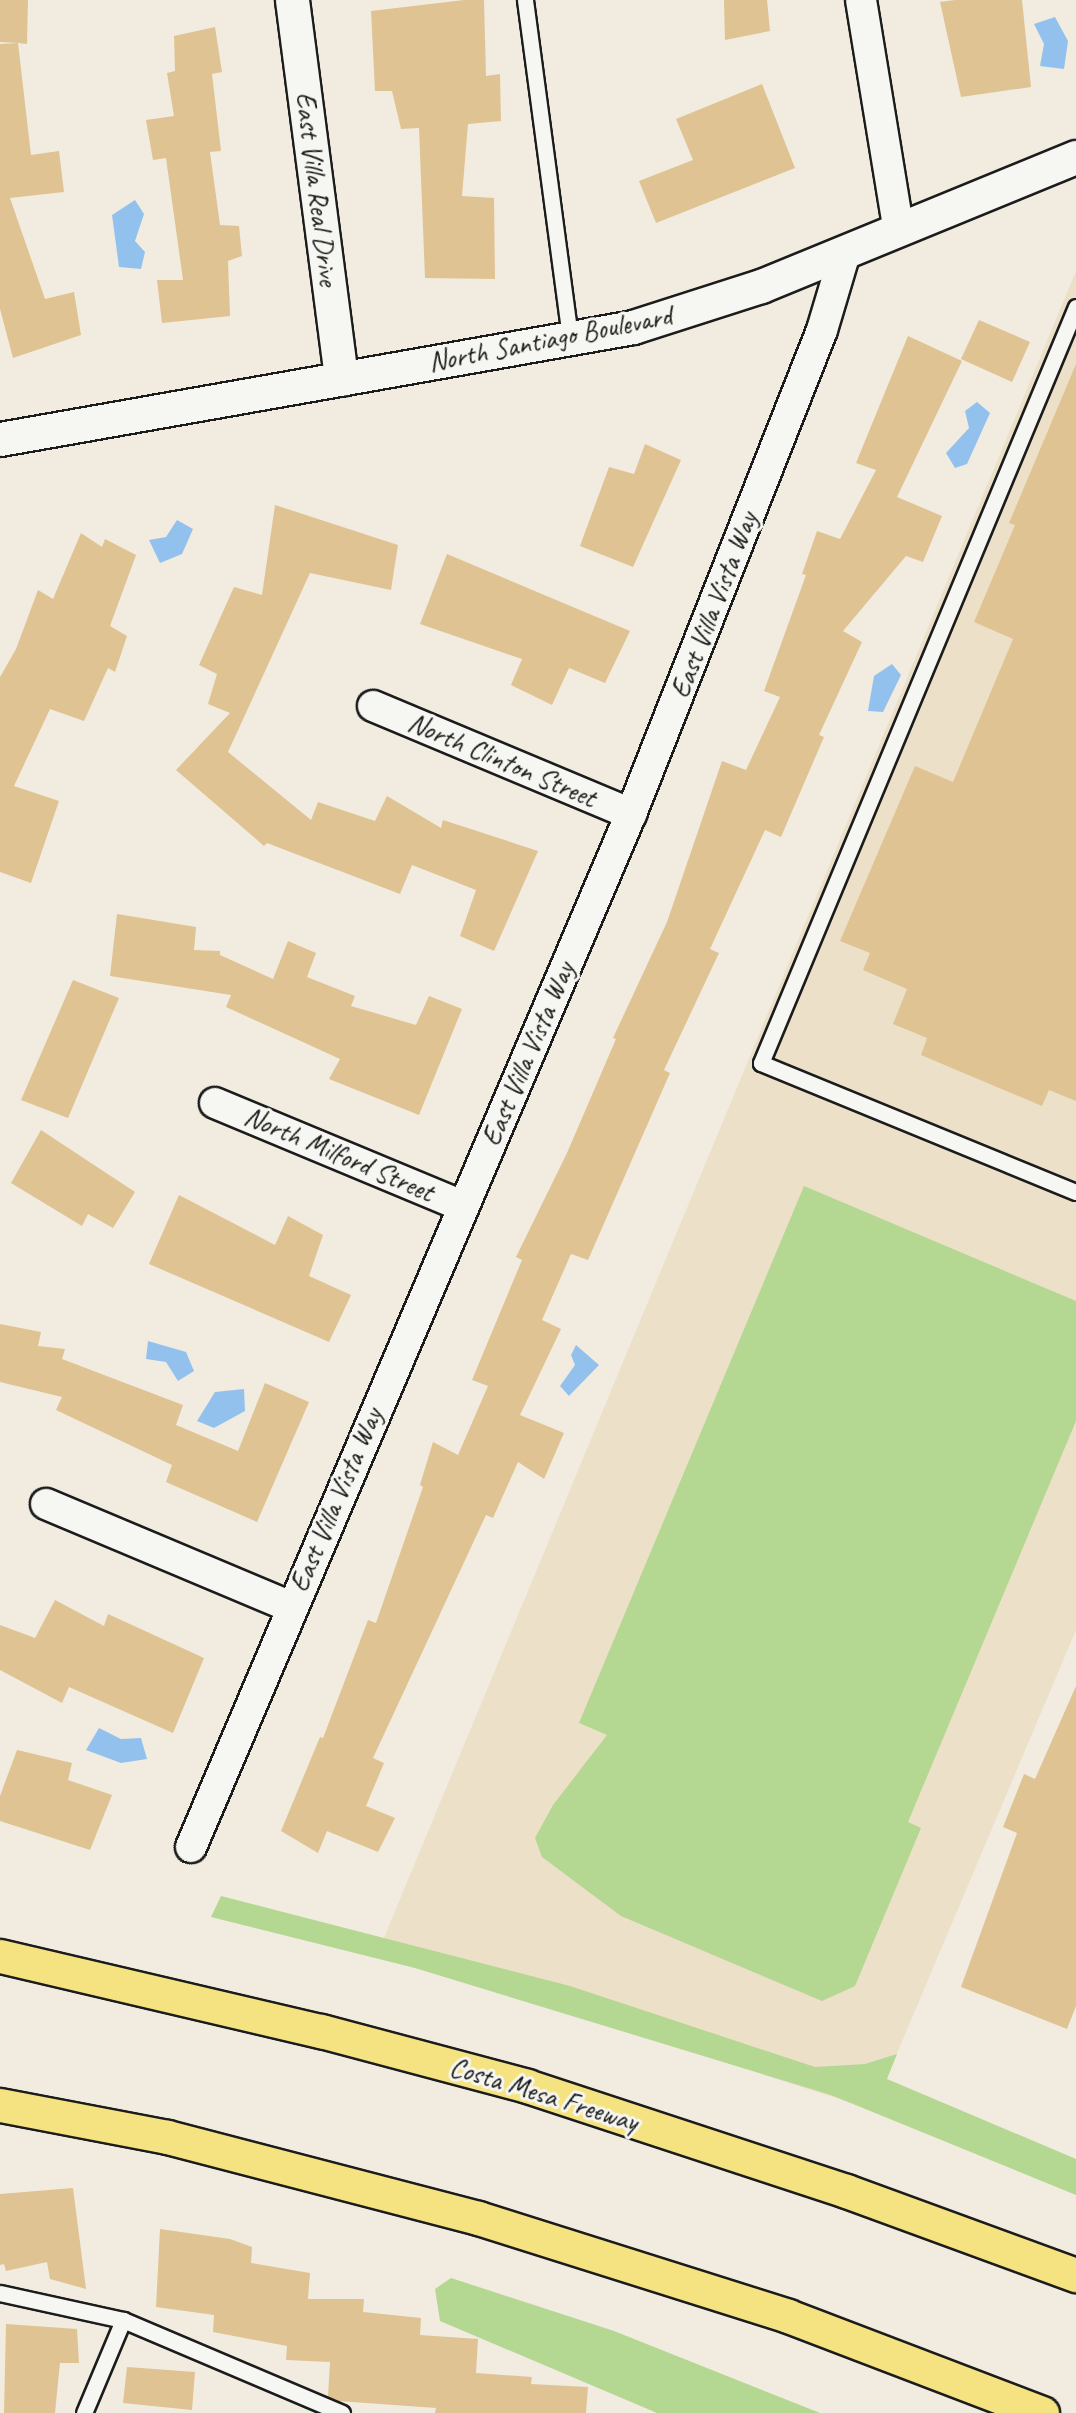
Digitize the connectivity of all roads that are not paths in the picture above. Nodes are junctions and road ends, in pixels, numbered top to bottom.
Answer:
1 (292, 0) edge
2 (525, 0) edge
3 (861, 0) edge
4 (1076, 157) edge
5 (899, 231) junction
6 (845, 253) junction
7 (1076, 307) edge
8 (570, 339) junction
9 (341, 379) junction
10 (0, 439) edge
11 (373, 706) dead end
12 (631, 814) junction
13 (215, 1103) dead end
14 (1076, 1192) edge
15 (463, 1206) junction
16 (46, 1504) dead end
17 (291, 1607) junction
18 (191, 1847) dead end
19 (0, 1956) edge
20 (0, 2105) edge
21 (1076, 2275) edge
22 (0, 2293) edge
23 (123, 2320) junction
24 (335, 2412) edge
25 (84, 2413) edge
26 (1042, 2413) edge

1 - 9 main road, East Villa Real Drive
2 - 8 lane
3 - 5 street
4 - 5 main road, North Santiago Boulevard
5 - 6 main road, North Santiago Boulevard
6 - 8 main road, North Santiago Boulevard
6 - 12 street, East Villa Vista Way
7 - 14 lane
8 - 9 main road, North Santiago Boulevard
9 - 10 main road, North Santiago Boulevard
11 - 12 street, North Clinton Street
12 - 15 street, East Villa Vista Way
13 - 15 street, North Milford Street
15 - 17 street, East Villa Vista Way
16 - 17 street
17 - 18 street, East Villa Vista Way
19 - 21 highway, Costa Mesa Freeway
20 - 26 highway
22 - 23 lane
23 - 24 lane
23 - 25 lane

